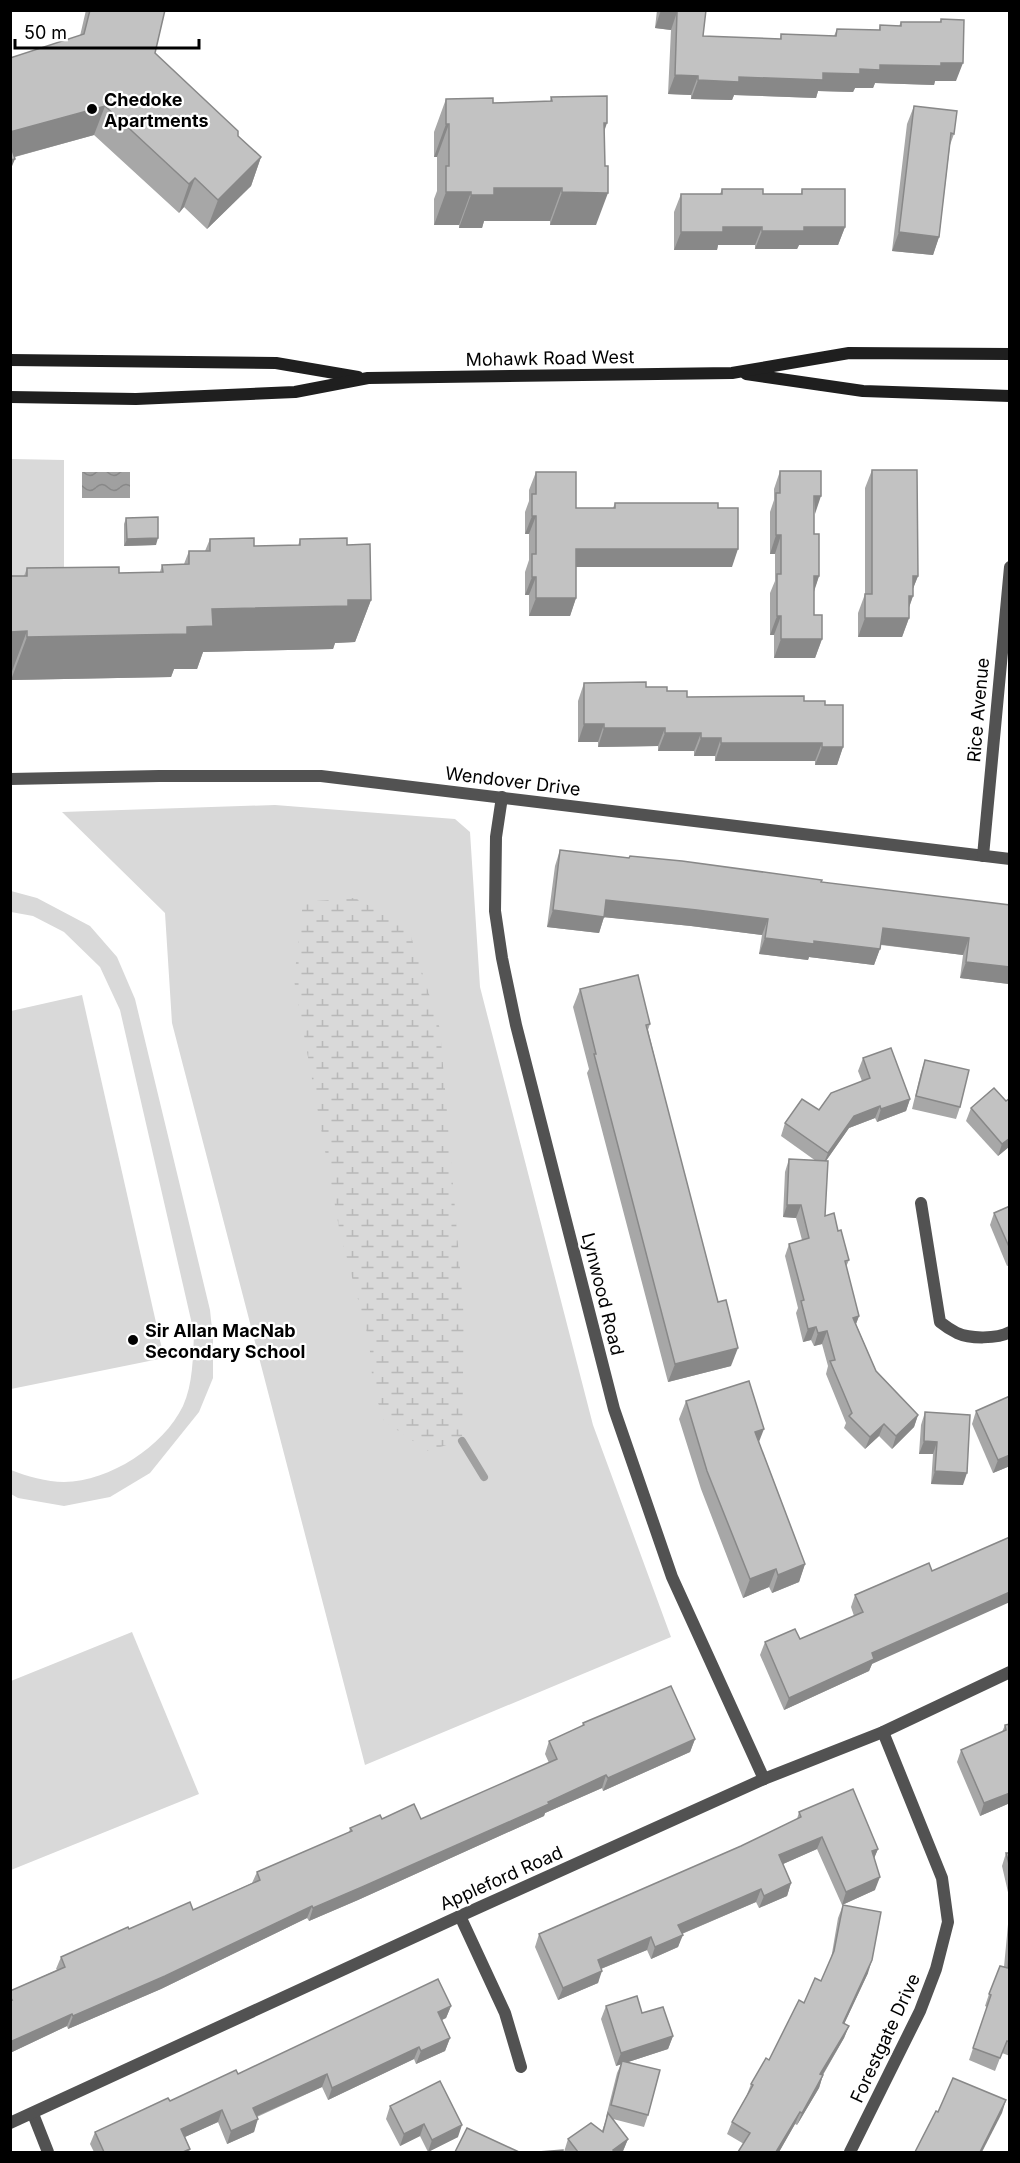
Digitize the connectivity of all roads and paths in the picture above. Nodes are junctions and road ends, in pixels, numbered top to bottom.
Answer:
1 (1010, 354) edge
2 (10, 360) edge
3 (732, 373) junction
4 (368, 378) junction
5 (1010, 396) edge
6 (10, 397) edge
7 (1010, 567) edge
8 (10, 779) edge
9 (502, 796) junction
10 (983, 856) junction
11 (1010, 859) edge
12 (921, 1203) dead end
13 (1010, 1332) edge
14 (1010, 1672) edge
15 (883, 1732) junction
16 (764, 1779) junction
17 (460, 1916) junction
18 (521, 2067) dead end
19 (33, 2114) junction
20 (10, 2123) edge
21 (48, 2152) edge
22 (850, 2152) edge

1 - 3 main road, Mohawk Road West
2 - 4 main road, Mohawk Road West
3 - 4 main road, Mohawk Road West
3 - 5 main road, Mohawk Road West
4 - 6 main road, Mohawk Road West
7 - 10 street, Rice Avenue
8 - 9 street, Wendover Drive
9 - 10 street, Wendover Drive
9 - 16 street, Lynwood Road
10 - 11 street, Wendover Drive
12 - 13 street
14 - 15 street, Appleford Road
15 - 16 street, Appleford Road
15 - 22 street, Forestgate Drive
16 - 17 street, Appleford Road
17 - 18 street
17 - 19 street, Appleford Road
19 - 20 street, Appleford Road
19 - 21 street

